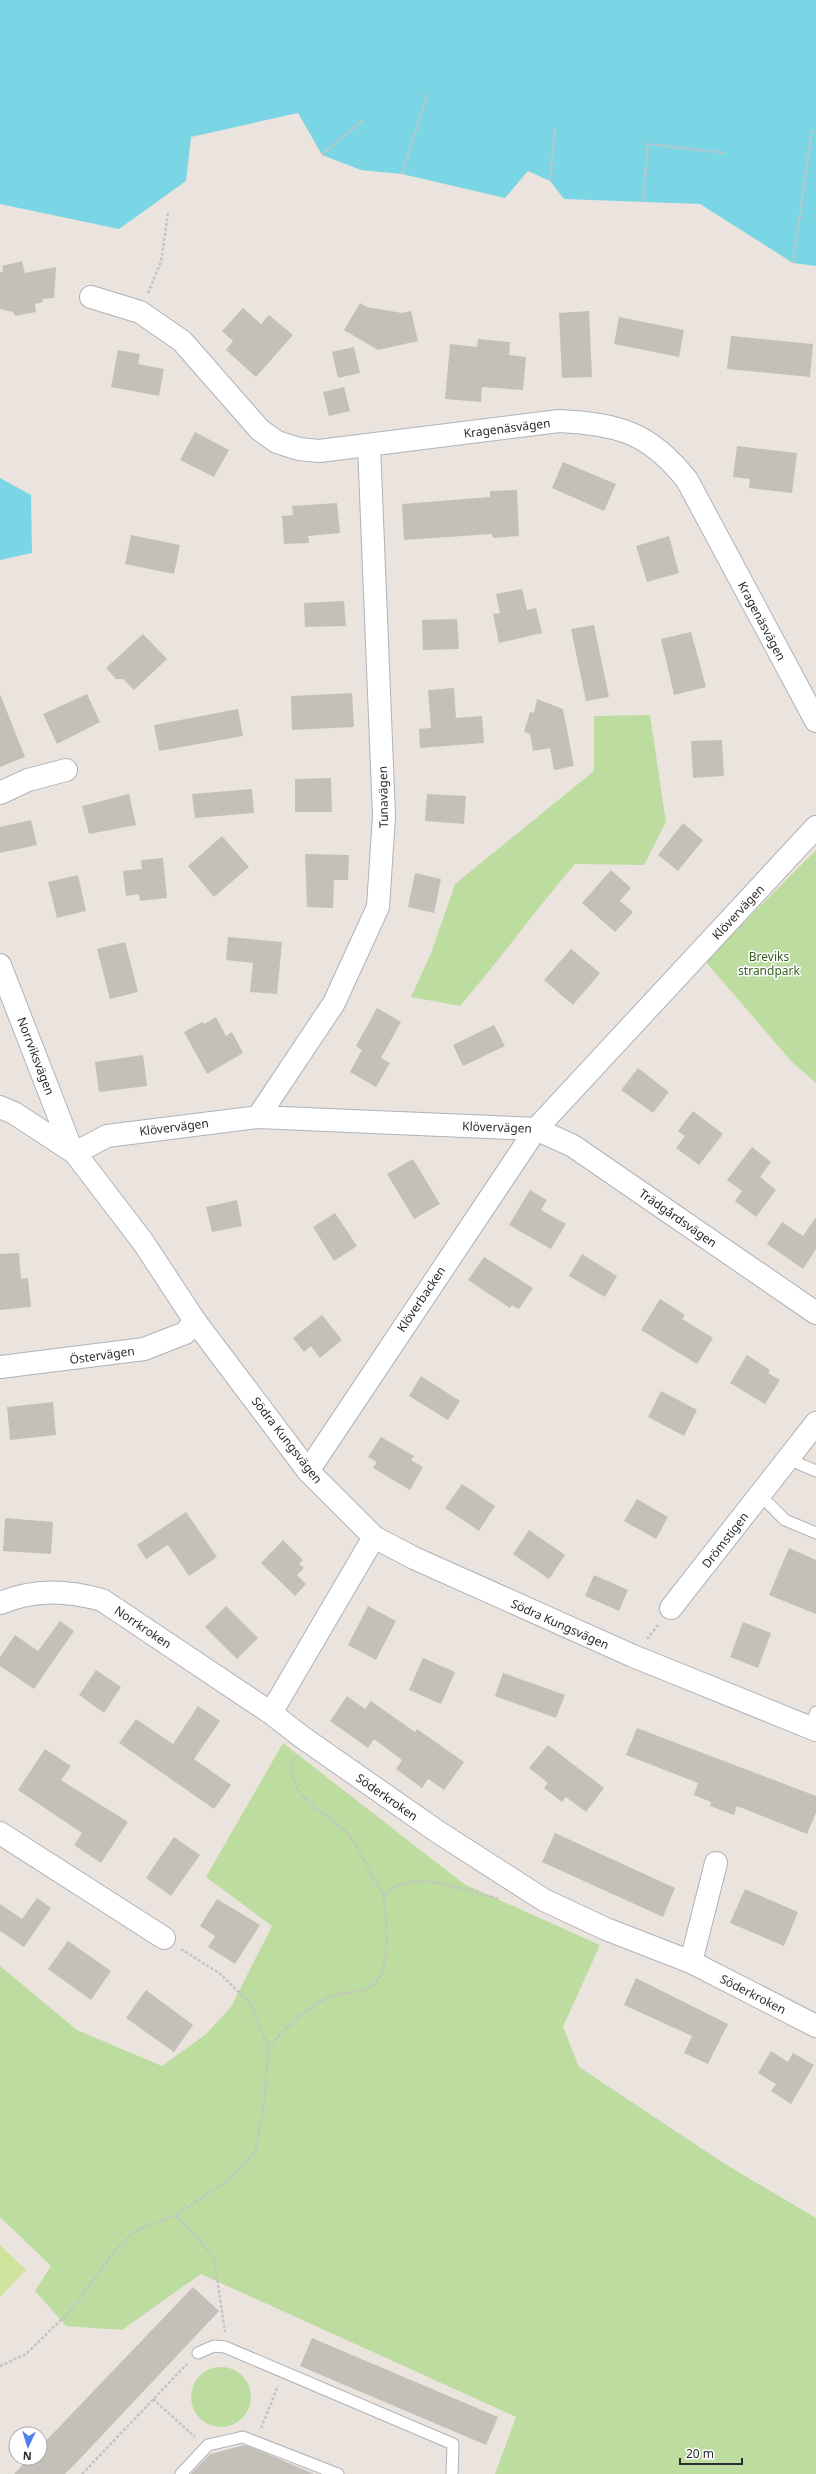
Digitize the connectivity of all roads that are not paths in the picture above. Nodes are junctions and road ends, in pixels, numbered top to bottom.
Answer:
1 (91, 297) dead end
2 (369, 445) junction
3 (816, 721) edge
4 (66, 770) dead end
5 (0, 793) edge
6 (816, 827) edge
7 (0, 965) edge
8 (0, 1107) edge
9 (258, 1117) junction
10 (536, 1129) junction
11 (73, 1150) junction
12 (816, 1313) edge
13 (195, 1320) junction
14 (0, 1367) edge
15 (816, 1423) edge
16 (788, 1460) junction
17 (308, 1471) junction
18 (816, 1471) edge
19 (760, 1495) junction
20 (816, 1533) edge
21 (374, 1537) junction
22 (0, 1604) edge
23 (671, 1608) road end
24 (271, 1713) junction
25 (814, 1723) edge
26 (0, 1833) edge
27 (716, 1863) dead end
28 (164, 1938) road end
29 (691, 1962) junction
30 (816, 2026) edge
31 (198, 2352) road end
32 (181, 2474) edge
33 (338, 2474) edge
34 (452, 2474) edge

1 - 2 street, Kragenäsvägen
2 - 3 street, Kragenäsvägen
2 - 9 street, Tunavägen
4 - 5 street
6 - 10 street, Klövervägen
7 - 11 street, Norrviksvägen
8 - 11 street, Södra Kungsvägen
9 - 10 street, Klövervägen
9 - 11 street, Klövervägen
10 - 12 street, Trädgårdsvägen
10 - 17 street, Klöverbacken
11 - 13 street, Södra Kungsvägen
13 - 14 street, Östervägen
13 - 17 street, Södra Kungsvägen
15 - 16 street, Drömstigen
16 - 18 lane
16 - 19 street, Drömstigen
17 - 21 street, Södra Kungsvägen
19 - 20 lane
19 - 23 street, Drömstigen
21 - 24 street
21 - 25 street, Södra Kungsvägen
22 - 24 street, Norrkroken
24 - 29 street, Söderkroken
26 - 28 street
27 - 29 street
29 - 30 street, Söderkroken
31 - 34 lane
32 - 33 lane

